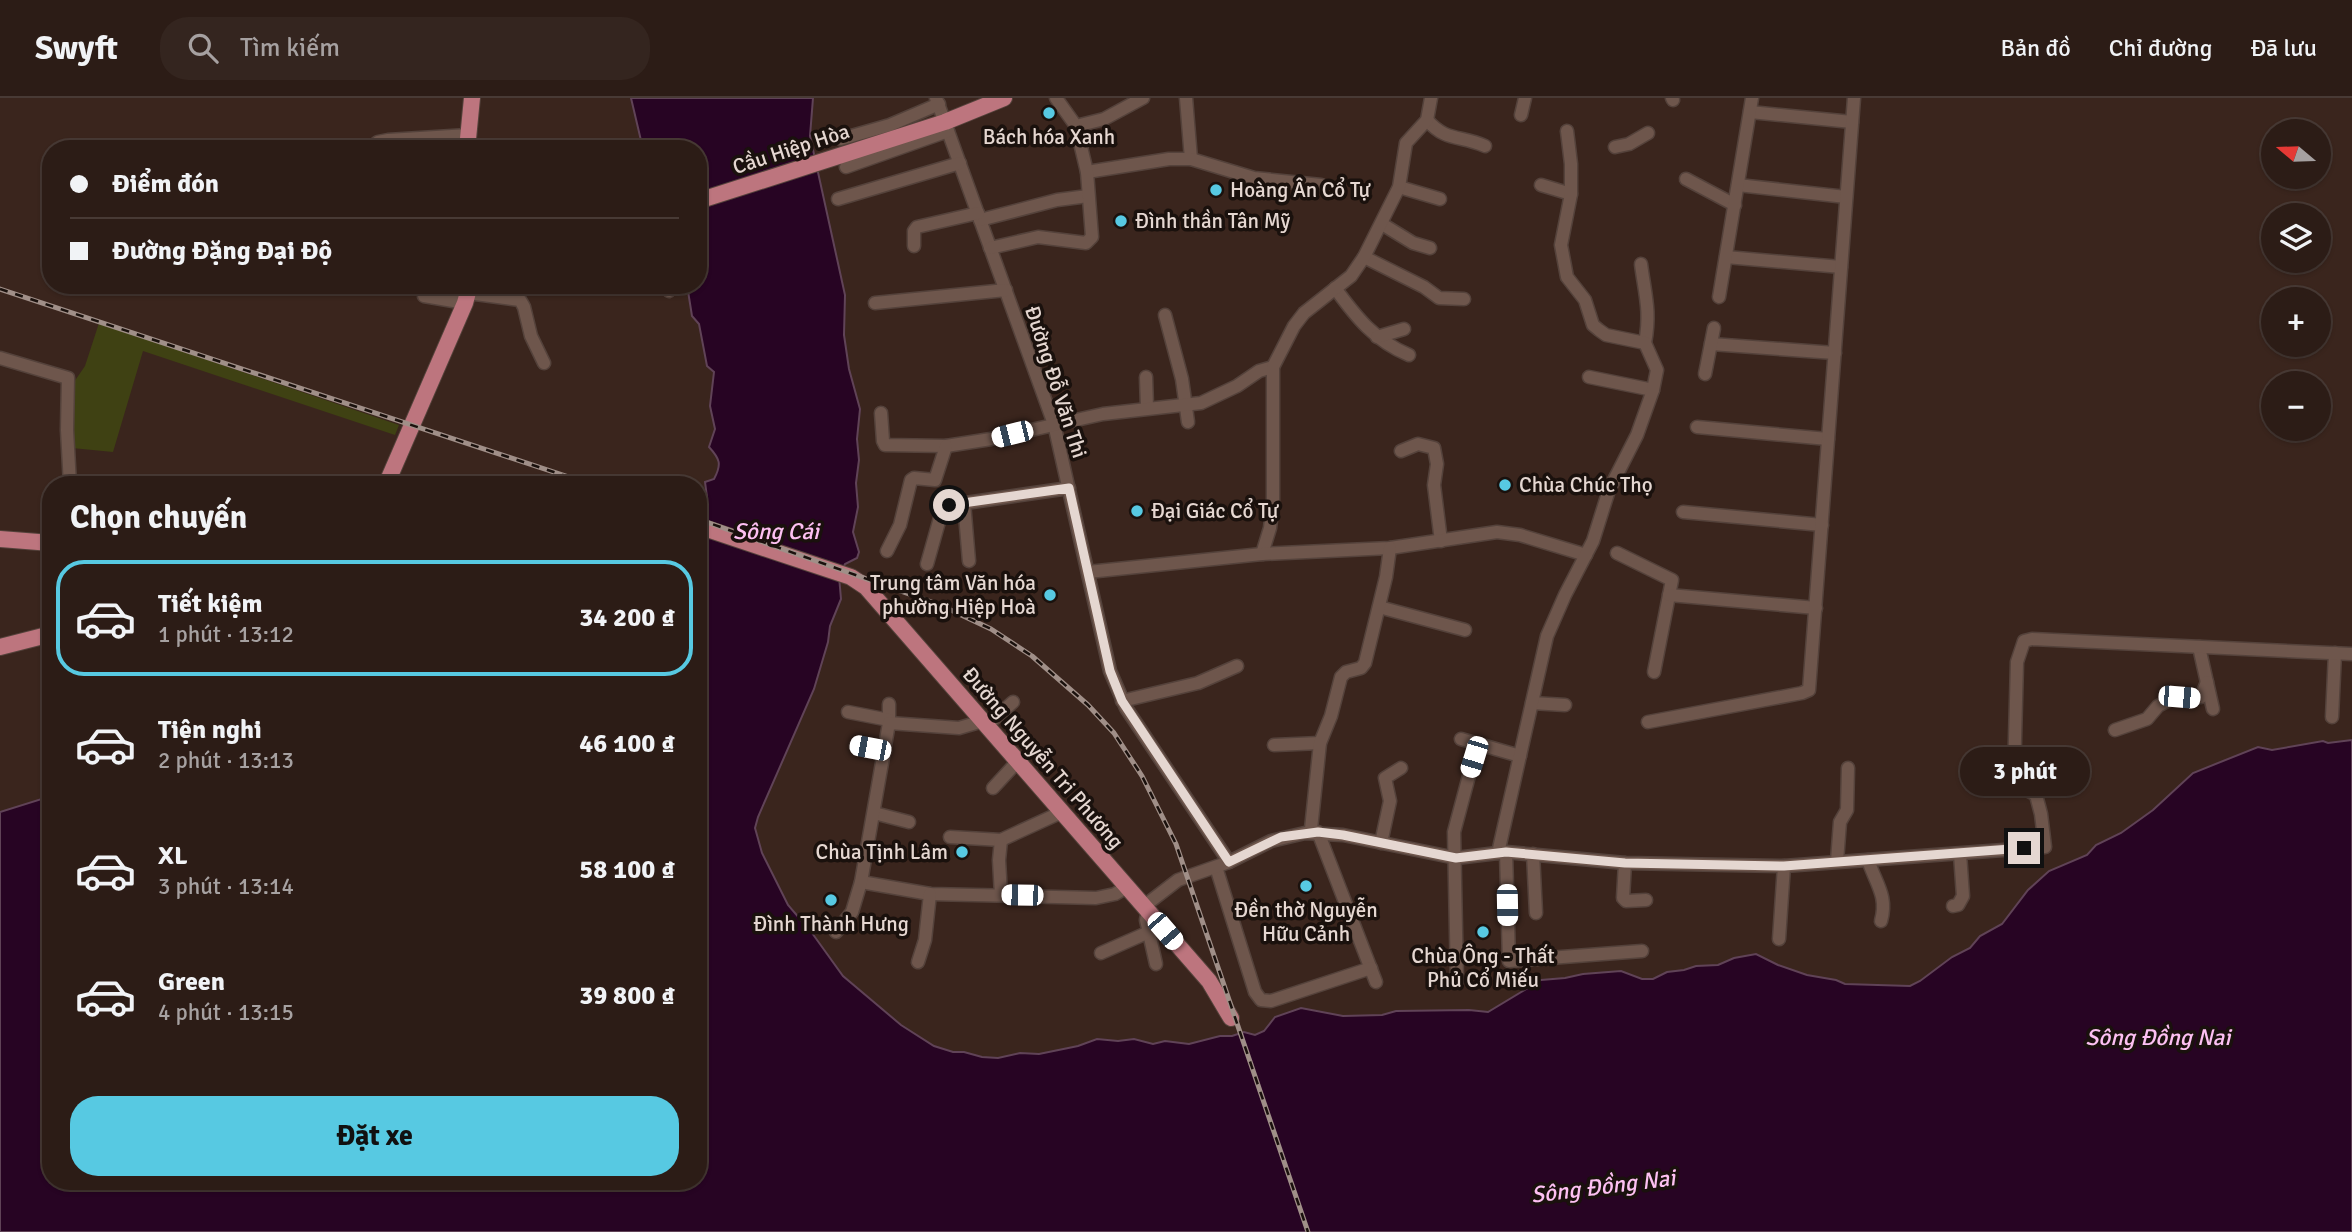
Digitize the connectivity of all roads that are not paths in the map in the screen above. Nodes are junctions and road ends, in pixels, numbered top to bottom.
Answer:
1 (472, 98) edge
2 (1004, 98) edge
3 (1056, 98) edge
4 (1143, 98) edge
5 (1186, 98) edge
6 (1431, 98) edge
7 (1525, 98) edge
8 (1752, 98) edge
9 (1854, 98) edge
10 (937, 101) edge
11 (1750, 112) junction
12 (1521, 115) dead end
13 (1427, 120) junction
14 (1852, 122) junction
15 (1076, 126) junction
16 (947, 127) junction
17 (1567, 131) dead end
18 (1648, 134) dead end
19 (841, 139) dead end
20 (467, 140) edge
21 (1485, 146) dead end
22 (1615, 147) dead end
23 (1191, 159) junction
24 (960, 163) junction
25 (846, 167) dead end
26 (1087, 172) junction
27 (1686, 179) dead end
28 (1321, 184) dead end
29 (1738, 185) junction
30 (1541, 186) dead end
31 (1399, 187) junction
32 (1571, 194) junction
33 (1088, 197) junction
34 (1846, 197) junction
35 (707, 198) edge
36 (838, 199) dead end
37 (1440, 199) dead end
38 (1734, 205) junction
39 (979, 217) junction
40 (1382, 224) junction
41 (914, 246) dead end
42 (990, 248) junction
43 (1430, 248) dead end
44 (1364, 257) junction
45 (1726, 257) junction
46 (1641, 264) dead end
47 (1841, 267) junction
48 (1335, 288) junction
49 (1006, 290) junction
50 (468, 294) edge
51 (424, 296) dead end
52 (1719, 297) dead end
53 (1464, 299) dead end
54 (875, 303) dead end
55 (1165, 315) dead end
56 (1714, 328) dead end
57 (1404, 329) dead end
58 (1377, 337) junction
59 (1645, 343) junction
60 (1711, 344) junction
61 (1835, 353) junction
62 (1409, 355) dead end
63 (0, 358) edge
64 (544, 363) dead end
65 (1273, 367) junction
66 (1705, 374) dead end
67 (1146, 377) dead end
68 (1589, 377) dead end
69 (1653, 390) junction
70 (1186, 404) junction
71 (1147, 408) junction
72 (881, 413) dead end
73 (1188, 422) dead end
74 (1054, 424) junction
75 (1697, 427) dead end
76 (1828, 439) junction
77 (946, 446) junction
78 (1401, 451) dead end
79 (69, 476) edge
80 (390, 476) edge
81 (1069, 488) junction
82 (964, 503) junction
83 (1683, 512) dead end
84 (1822, 525) junction
85 (707, 529) edge
86 (0, 539) edge
87 (1441, 541) junction
88 (42, 542) edge
89 (1390, 548) junction
90 (887, 551) dead end
91 (1618, 553) dead end
92 (1262, 554) junction
93 (1586, 555) junction
94 (970, 561) dead end
95 (927, 564) dead end
96 (1088, 572) junction
97 (1669, 594) junction
98 (1379, 607) junction
99 (1816, 608) junction
100 (1465, 630) dead end
101 (42, 636) edge
102 (0, 647) edge
103 (2199, 647) junction
104 (2335, 653) junction
105 (2352, 654) edge
106 (1237, 666) dead end
107 (1654, 671) dead end
108 (2207, 682) junction
109 (1122, 701) junction
110 (1013, 702) dead end
111 (1532, 703) junction
112 (889, 704) dead end
113 (1565, 705) dead end
114 (2213, 709) dead end
115 (848, 712) dead end
116 (2332, 717) dead end
117 (889, 722) junction
118 (1648, 722) dead end
119 (985, 723) junction
120 (2115, 730) dead end
121 (1461, 738) dead end
122 (1320, 743) junction
123 (1274, 745) dead end
124 (856, 746) dead end
125 (885, 751) junction
126 (1520, 756) junction
127 (1474, 757) dead end
128 (1018, 761) junction
129 (1401, 768) dead end
130 (1848, 768) dead end
131 (993, 788) dead end
132 (1062, 812) junction
133 (874, 813) junction
134 (909, 822) dead end
135 (1314, 830) junction
136 (950, 836) dead end
137 (1001, 839) junction
138 (1381, 843) junction
139 (1502, 852) junction
140 (1533, 853) junction
141 (1960, 854) junction
142 (1456, 858) junction
143 (1868, 860) junction
144 (1837, 861) junction
145 (1229, 862) junction
146 (1625, 863) junction
147 (1784, 866) junction
148 (1216, 867) junction
149 (861, 882) junction
150 (1126, 887) junction
151 (930, 894) junction
152 (1001, 895) junction
153 (1646, 900) dead end
154 (1953, 906) dead end
155 (1145, 909) junction
156 (1536, 913) dead end
157 (1881, 921) dead end
158 (836, 932) dead end
159 (1149, 932) junction
160 (1779, 939) dead end
161 (1642, 951) dead end
162 (1101, 953) dead end
163 (918, 962) dead end
164 (1156, 964) dead end
165 (1371, 968) junction
166 (1457, 981) dead end
167 (1377, 982) dead end
168 (1228, 1019) dead end

1 - 20 main road
2 - 16 main road, Cầu Hiệp Hòa
3 - 15 street
4 - 15 street
5 - 23 street
6 - 13 street
7 - 12 street
8 - 11 street
9 - 14 street
10 - 16 street, Đường Đỗ Văn Thi
10 - 19 street
11 - 14 street
11 - 29 street
13 - 21 street
13 - 31 street
14 - 34 street
15 - 26 street
16 - 24 street, Đường Đỗ Văn Thi
16 - 25 street
16 - 35 main road, Cầu Hiệp Hòa
17 - 32 street
18 - 22 street
23 - 26 street
23 - 28 street
24 - 36 street
24 - 39 street, Đường Đỗ Văn Thi
26 - 33 street
27 - 38 street
29 - 34 street
29 - 38 street
30 - 32 street
31 - 37 street
31 - 40 street
32 - 59 street
33 - 39 street
33 - 42 street
34 - 47 street
38 - 45 street
39 - 41 street
39 - 42 street, Đường Đỗ Văn Thi
40 - 43 street
40 - 44 street
42 - 49 street, Đường Đỗ Văn Thi
44 - 48 street
44 - 53 street
45 - 47 street
45 - 52 street
46 - 59 street
47 - 61 street
48 - 58 street
48 - 65 street
49 - 54 street
49 - 74 street, Đường Đỗ Văn Thi
50 - 51 street
50 - 64 street
50 - 80 main road
55 - 70 street
56 - 60 street
57 - 58 street
58 - 62 street
59 - 69 street
60 - 61 street
60 - 66 street
61 - 76 street
63 - 79 street
65 - 70 street
65 - 92 street
67 - 71 street
68 - 69 street
69 - 93 street
70 - 71 street
70 - 73 street
71 - 74 street
72 - 77 street
74 - 77 street
74 - 81 street, Đường Đỗ Văn Thi
75 - 76 street
76 - 84 street
77 - 90 street
78 - 87 street
81 - 82 street
81 - 96 street, Đường Đỗ Văn Thi
82 - 94 street
82 - 95 street
83 - 84 street
84 - 99 street
85 - 119 main road, Đường Nguyễn Tri Phương
86 - 88 main road
87 - 89 street
87 - 93 street
89 - 92 street
89 - 98 street
91 - 97 street
92 - 96 street
93 - 111 street
96 - 109 street, Đường Đỗ Văn Thi
97 - 99 street
97 - 107 street
98 - 100 street
98 - 122 street
99 - 118 street
101 - 102 main road
103 - 104 street
103 - 108 street
103 - 141 street
104 - 105 street
104 - 116 street
106 - 109 street
108 - 114 street
108 - 120 street
109 - 145 street, Đường Đỗ Văn Thi
110 - 119 street
111 - 113 street
111 - 126 street
112 - 117 street
115 - 117 street
117 - 119 street
117 - 125 street
119 - 128 main road, Đường Nguyễn Tri Phương
121 - 126 street
122 - 123 street
122 - 135 street
124 - 125 street
125 - 133 street
126 - 139 street
127 - 142 street
128 - 131 street
128 - 132 main road, Đường Nguyễn Tri Phương
129 - 138 street
130 - 144 street
132 - 137 street
132 - 150 main road, Đường Nguyễn Tri Phương
133 - 134 street
133 - 149 street
135 - 138 street
135 - 145 street
135 - 165 street
136 - 137 street
137 - 152 street
138 - 142 street
139 - 140 street
139 - 142 street
139 - 161 street
140 - 146 street
140 - 156 street
141 - 143 street
141 - 154 street
142 - 166 street
143 - 144 street
143 - 157 street
144 - 147 street
145 - 148 street
146 - 147 street
146 - 153 street
147 - 160 street
148 - 155 street
148 - 165 street
149 - 151 street
149 - 158 street
150 - 152 street
150 - 155 main road, Đường Nguyễn Tri Phương
151 - 152 street
151 - 163 street
155 - 159 street
155 - 168 main road, Đường Nguyễn Tri Phương
159 - 162 street
159 - 164 street
165 - 167 street

